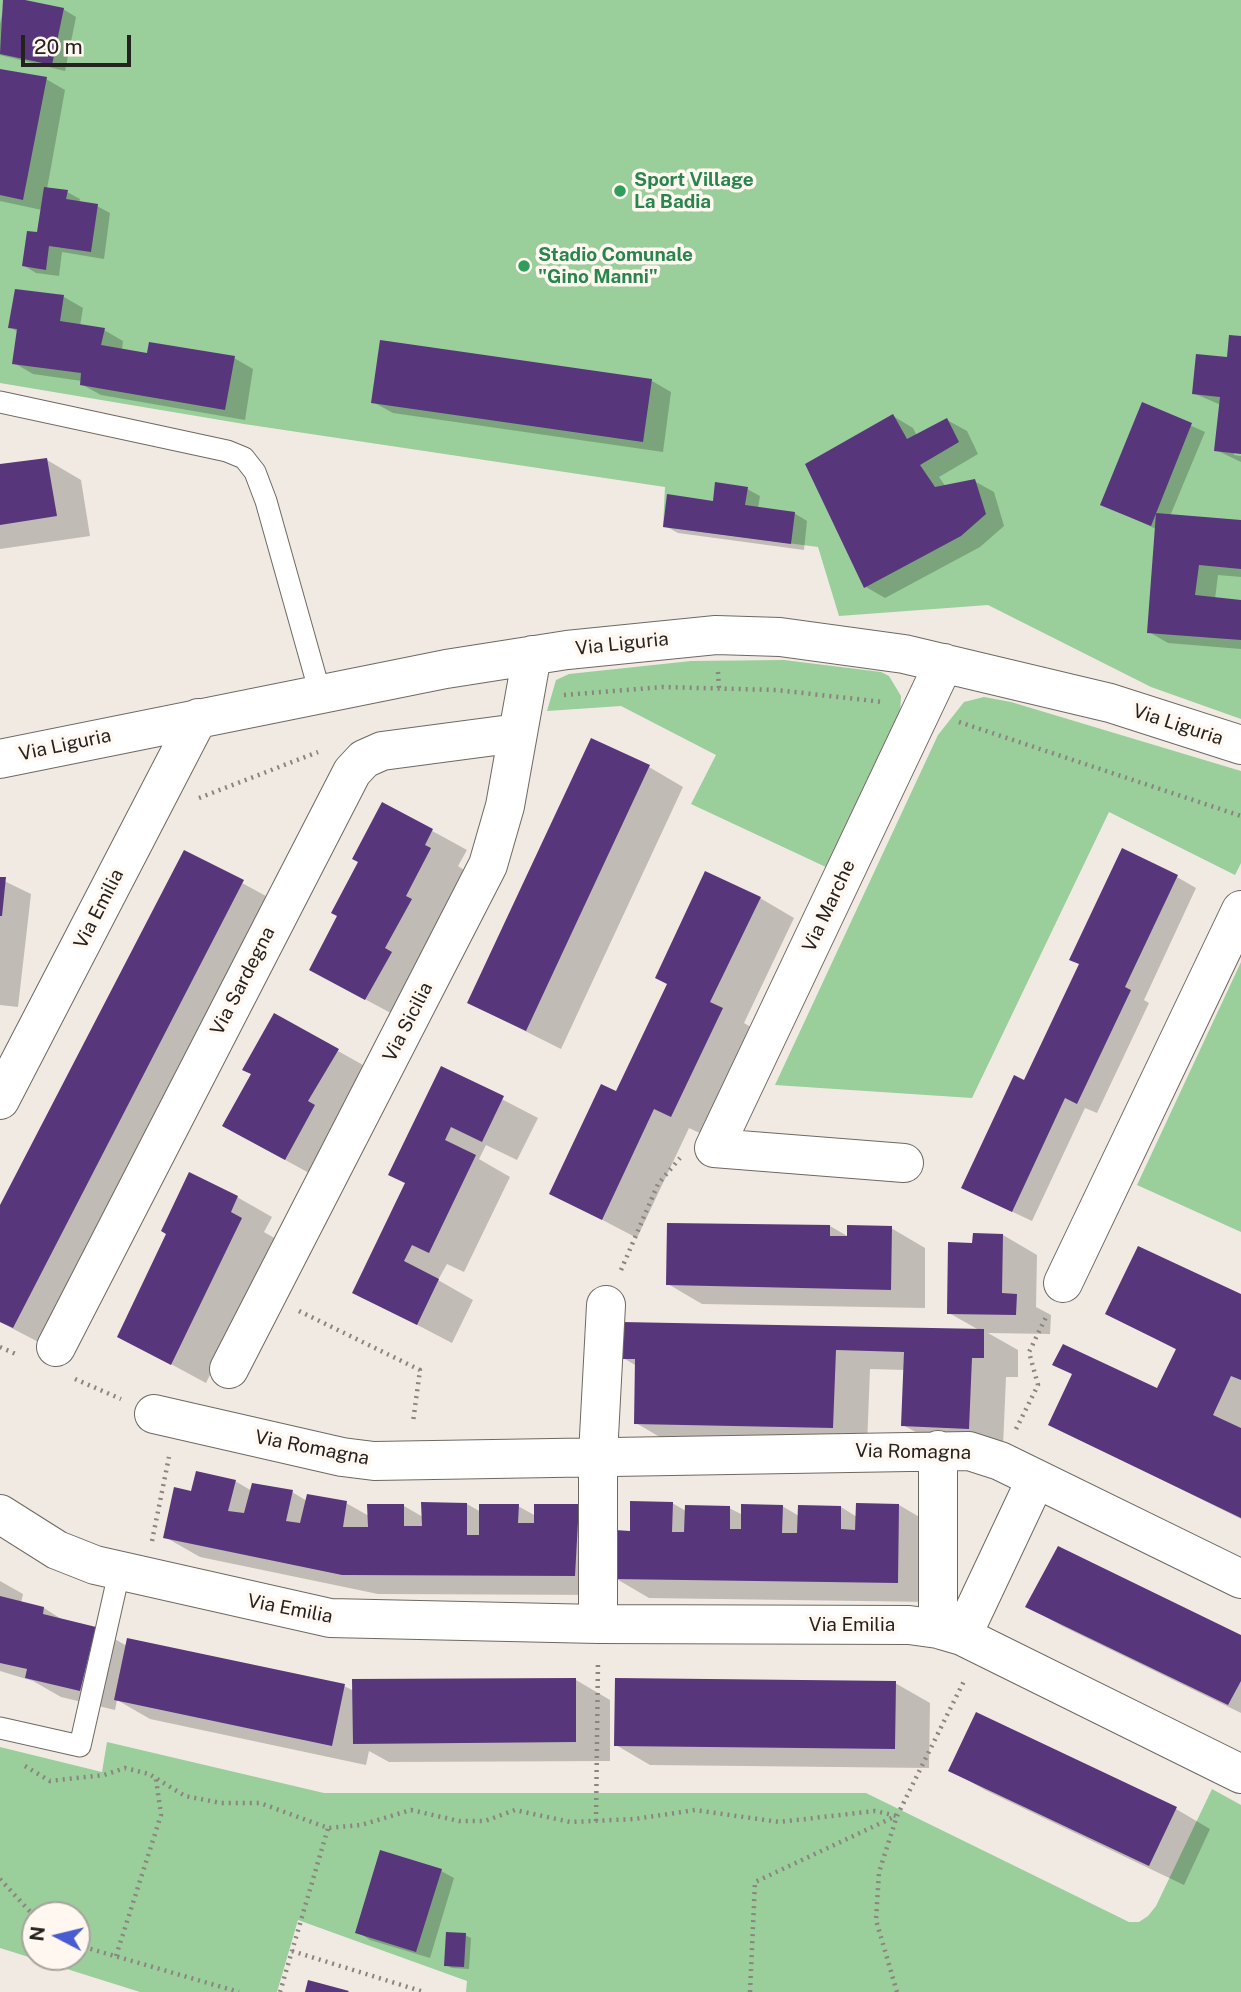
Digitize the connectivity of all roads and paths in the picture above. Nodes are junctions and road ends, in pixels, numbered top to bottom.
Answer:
1 (0, 402) edge
2 (532, 655) junction
3 (944, 663) junction
4 (320, 693) junction
5 (562, 695) dead end
6 (888, 703) dead end
7 (198, 718) junction
8 (948, 718) dead end
9 (518, 733) junction
10 (1241, 745) edge
11 (0, 759) edge
12 (1241, 816) edge
13 (1241, 910) edge
14 (0, 1100) edge
15 (714, 1149) junction
16 (904, 1163) dead end
17 (1063, 1283) joint
18 (267, 1295) junction
19 (606, 1305) joint
20 (56, 1347) dead end
21 (229, 1369) dead end
22 (165, 1416) joint
23 (938, 1450) junction
24 (598, 1455) junction
25 (407, 1460) junction
26 (1000, 1461) junction
27 (1036, 1479) junction
28 (0, 1514) edge
29 (132, 1575) junction
30 (1241, 1579) edge
31 (598, 1625) junction
32 (960, 1637) junction
33 (0, 1728) edge
34 (15, 1760) dead end
35 (1241, 1774) edge
36 (156, 1778) junction
37 (897, 1816) junction
38 (596, 1821) junction
39 (328, 1828) junction
40 (0, 1879) edge
41 (21, 1902) edge
42 (91, 1949) edge
43 (292, 1951) junction
44 (116, 1956) junction
45 (239, 1992) edge
46 (280, 1992) edge
47 (424, 1992) edge
48 (750, 1992) edge
49 (897, 1992) edge

1 - 4 lane
2 - 3 street, Via Liguria
2 - 4 street, Via Liguria
2 - 9 street, Via Sicilia
3 - 10 street, Via Liguria
3 - 15 street, Via Marche
4 - 7 street, Via Liguria
5 - 6 path
7 - 11 street, Via Liguria
7 - 14 street, Via Emilia
8 - 12 path
9 - 18 street, Via Sicilia
9 - 20 street, Via Sardegna
13 - 17 street
15 - 16 street
15 - 19 path
17 - 26 path
18 - 21 street, Via Sicilia
18 - 25 path
19 - 24 street
22 - 25 street, Via Romagna
22 - 29 path
23 - 24 street, Via Romagna
23 - 26 street, Via Romagna
23 - 32 street
24 - 25 street, Via Romagna
24 - 31 street
26 - 27 street, Via Romagna
27 - 30 street, Via Romagna
27 - 32 street
28 - 29 street, Via Emilia
29 - 31 street, Via Emilia
29 - 33 lane
31 - 32 street, Via Emilia
31 - 38 path
32 - 35 street, Via Emilia
32 - 37 path
34 - 36 path
36 - 39 path
36 - 44 path
37 - 38 path
37 - 48 path
37 - 49 path
38 - 39 path
39 - 43 path
40 - 41 path
42 - 44 path
43 - 46 path
43 - 47 path
44 - 45 path

